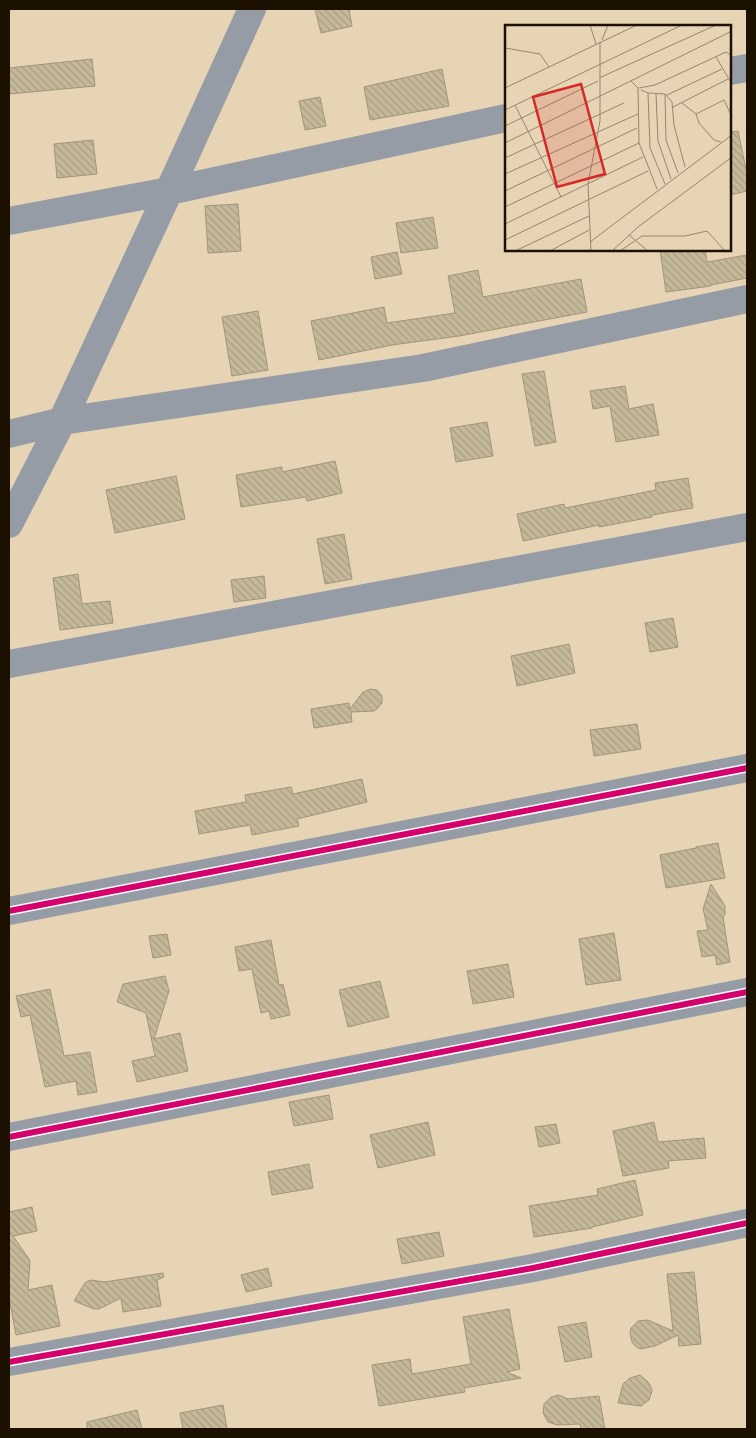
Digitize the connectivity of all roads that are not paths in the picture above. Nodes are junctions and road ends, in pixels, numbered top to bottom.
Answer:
1 (252, 9) edge
2 (747, 68) edge
3 (731, 71) edge
4 (505, 118) edge
5 (170, 191) junction
6 (9, 221) edge
7 (747, 299) edge
8 (62, 421) junction
9 (9, 434) edge
10 (9, 524) edge
11 (747, 527) edge
12 (9, 664) edge
13 (747, 768) edge
14 (9, 911) edge
15 (747, 992) edge
16 (9, 1137) edge
17 (747, 1223) edge
18 (9, 1362) edge

1 - 5 street
2 - 3 street
4 - 5 street
5 - 6 street
5 - 8 street
7 - 8 street
8 - 9 street
8 - 10 street
11 - 12 street
13 - 14 street
15 - 16 street
17 - 18 street

